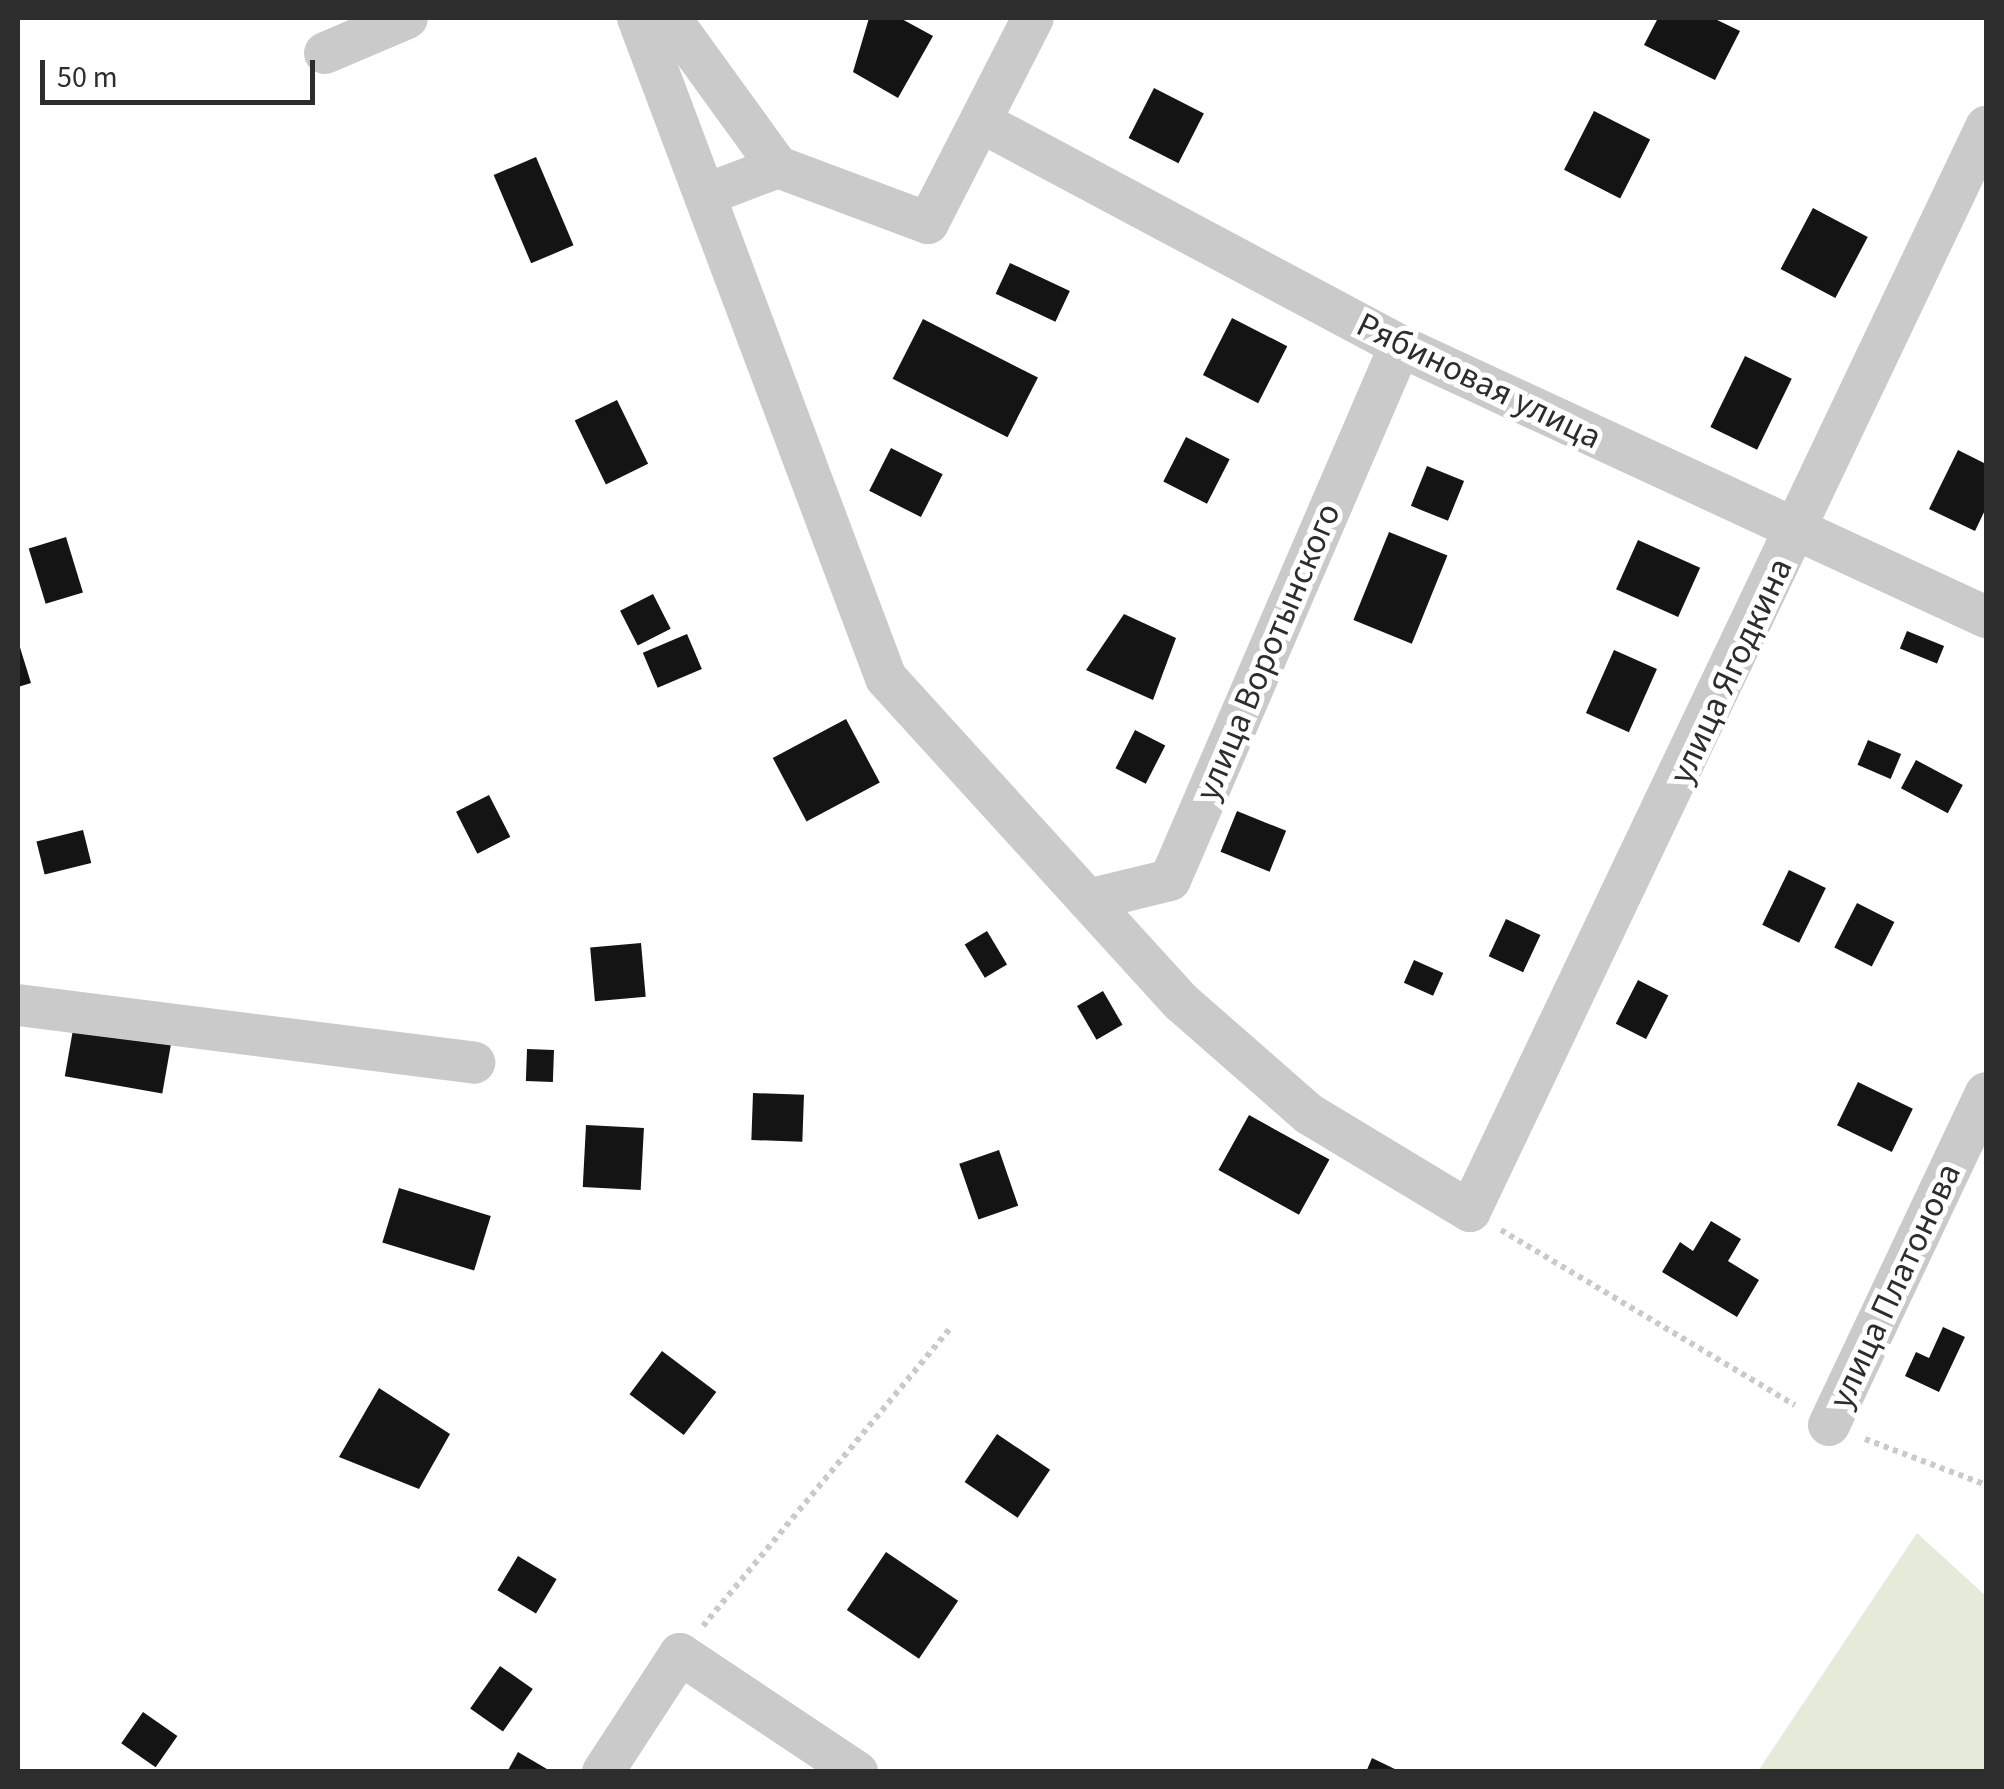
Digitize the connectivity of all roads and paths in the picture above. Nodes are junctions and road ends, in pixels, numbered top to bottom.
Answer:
1 (406, 18) edge
2 (638, 18) edge
3 (670, 18) edge
4 (1033, 18) edge
5 (324, 53) dead end
6 (984, 123) junction
7 (1986, 127) edge
8 (778, 166) junction
9 (706, 194) junction
10 (1400, 346) junction
11 (1798, 532) junction
12 (1986, 617) edge
13 (1088, 900) junction
14 (18, 1005) edge
15 (474, 1063) dead end
16 (1986, 1093) edge
17 (1470, 1212) junction
18 (950, 1328) dead end
19 (1829, 1425) junction
20 (1986, 1485) edge
21 (680, 1654) junction
22 (602, 1772) edge
23 (856, 1772) edge

1 - 5 street
2 - 9 street
3 - 8 street
4 - 6 street
6 - 8 street
6 - 10 street, Рябиновая улица
7 - 11 street, улица Ягодкина
8 - 9 street
9 - 13 street
10 - 11 street, Рябиновая улица
10 - 13 street, улица Воротынского
11 - 12 street, Рябиновая улица
11 - 17 street, улица Ягодкина
13 - 17 street
14 - 15 street
16 - 19 street, улица Платонова
17 - 19 path
18 - 21 path
19 - 20 path
21 - 22 street
21 - 23 street

